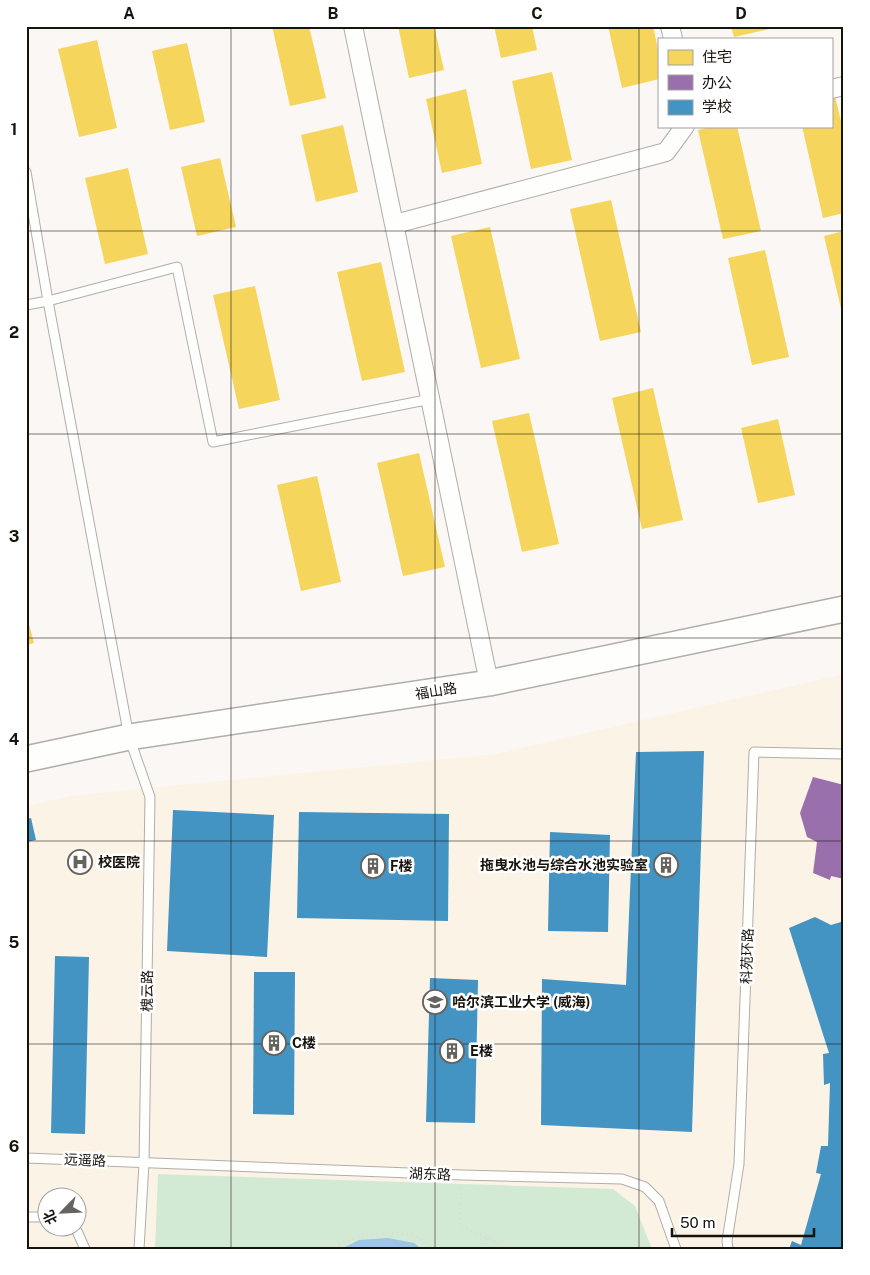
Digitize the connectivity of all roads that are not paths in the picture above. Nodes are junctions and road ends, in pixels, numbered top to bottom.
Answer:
1 (353, 26) edge
2 (684, 128) edge
3 (26, 172) edge
4 (395, 224) junction
5 (48, 301) junction
6 (26, 305) edge
7 (431, 399) junction
8 (844, 608) edge
9 (489, 683) junction
10 (129, 737) junction
11 (844, 754) edge
12 (26, 760) edge
13 (26, 1158) edge
14 (144, 1163) junction
15 (139, 1249) edge
16 (676, 1249) edge
17 (728, 1249) edge

1 - 4 street
2 - 4 street
3 - 5 lane, 槐云路
4 - 7 street
5 - 6 lane
5 - 7 lane
5 - 10 lane, 槐云路
7 - 9 street
8 - 9 main road, 福山路
9 - 10 main road, 福山路
10 - 12 main road, 福山路
10 - 14 lane, 槐云路
11 - 17 lane, 科苑环路
13 - 14 lane, 远遥路
14 - 15 lane, 槐云路
14 - 16 lane, 湖东路

